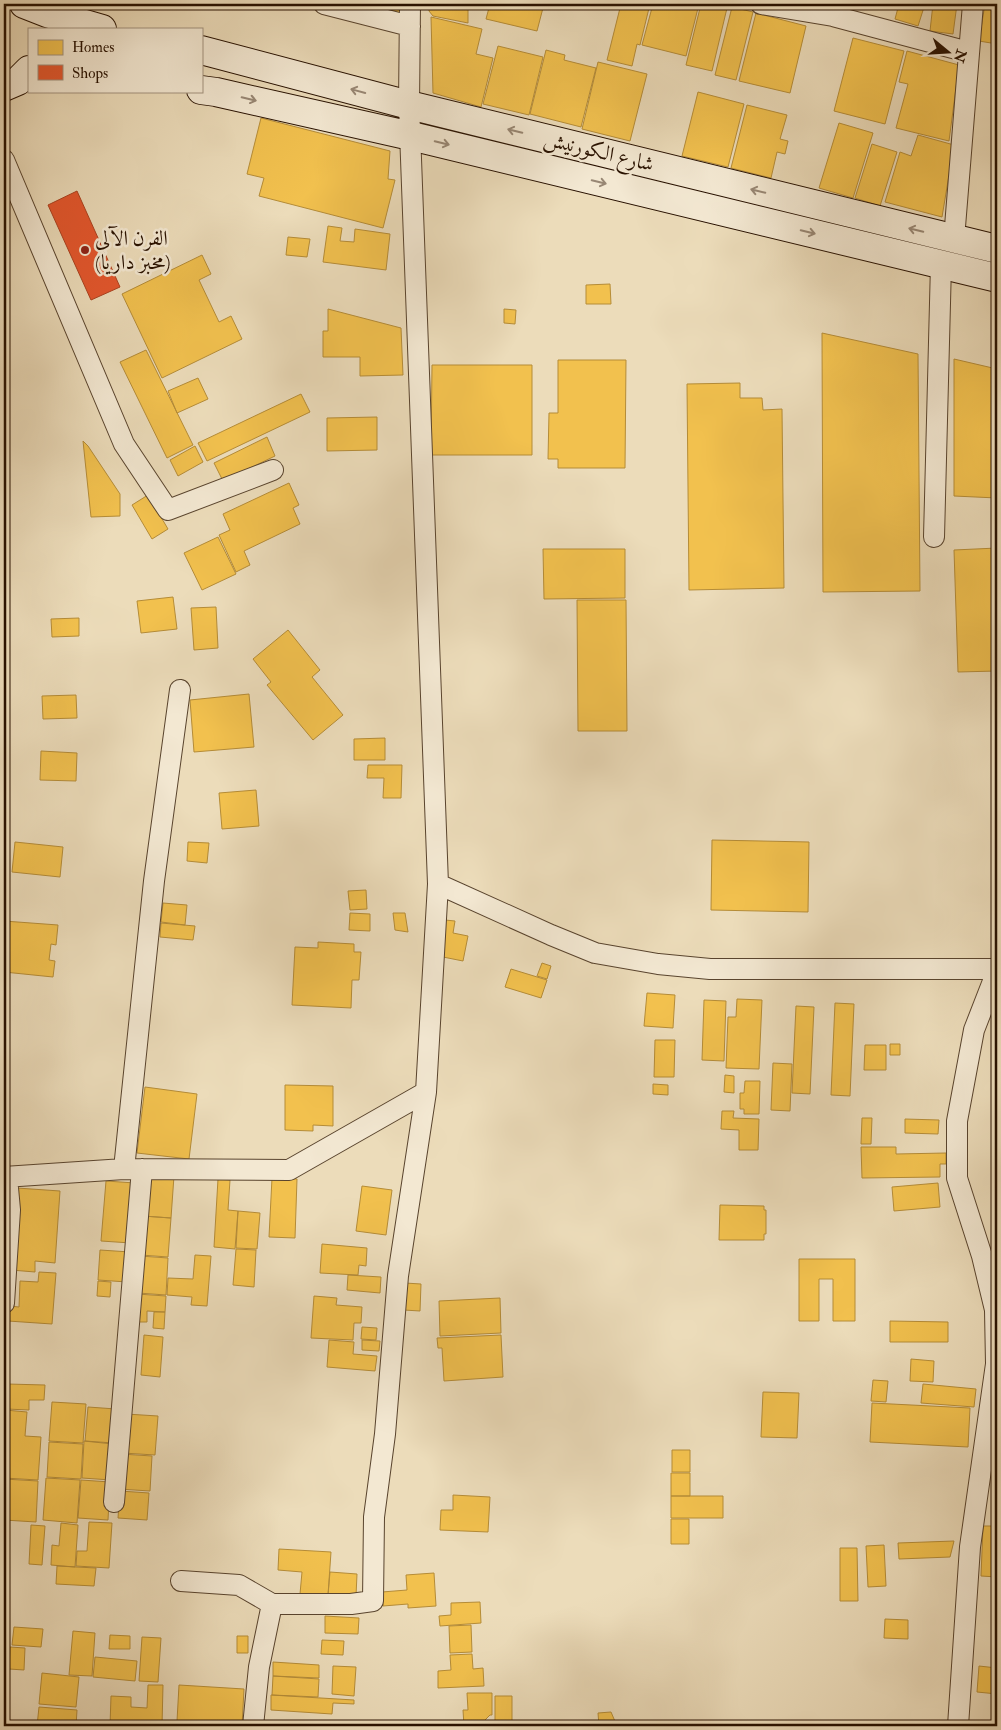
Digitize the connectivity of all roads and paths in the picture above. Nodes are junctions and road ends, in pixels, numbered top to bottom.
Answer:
1 (20, 4) edge
2 (24, 4) edge
3 (324, 4) edge
4 (410, 4) edge
5 (761, 4) edge
6 (973, 4) edge
7 (833, 10) edge
8 (410, 26) junction
9 (37, 28) edge
10 (99, 28) edge
11 (202, 50) edge
12 (968, 52) junction
13 (202, 90) edge
14 (410, 105) junction
15 (411, 136) junction
16 (4, 160) edge
17 (954, 239) junction
18 (997, 249) edge
19 (941, 264) junction
20 (997, 278) edge
21 (273, 470) dead end
22 (934, 537) dead end
23 (180, 690) dead end
24 (438, 884) junction
25 (997, 970) edge
26 (426, 1092) junction
27 (133, 1169) junction
28 (5, 1177) edge
29 (4, 1303) edge
30 (114, 1502) dead end
31 (181, 1581) dead end
32 (272, 1604) junction
33 (254, 1726) edge
34 (958, 1726) edge

1 - 9 main road
2 - 10 main road
3 - 8 street
4 - 8 street
5 - 7 street
6 - 12 street
7 - 12 street
8 - 14 street
14 -> 11 main road, شارع الكورنيش
12 - 17 street
13 -> 15 main road, شارع الكورنيش
14 - 15 street
17 -> 14 main road, شارع الكورنيش
15 -> 19 main road, شارع الكورنيش
15 - 24 street
16 - 21 street
17 - 18 main road, شارع الكورنيش
19 - 20 main road, شارع الكورنيش
19 - 22 street
23 - 27 street
24 - 25 street
24 - 26 street
25 - 34 street
26 - 27 street
26 - 32 street
27 - 28 street
27 - 30 street
28 - 29 street
31 - 32 street
32 - 33 street

